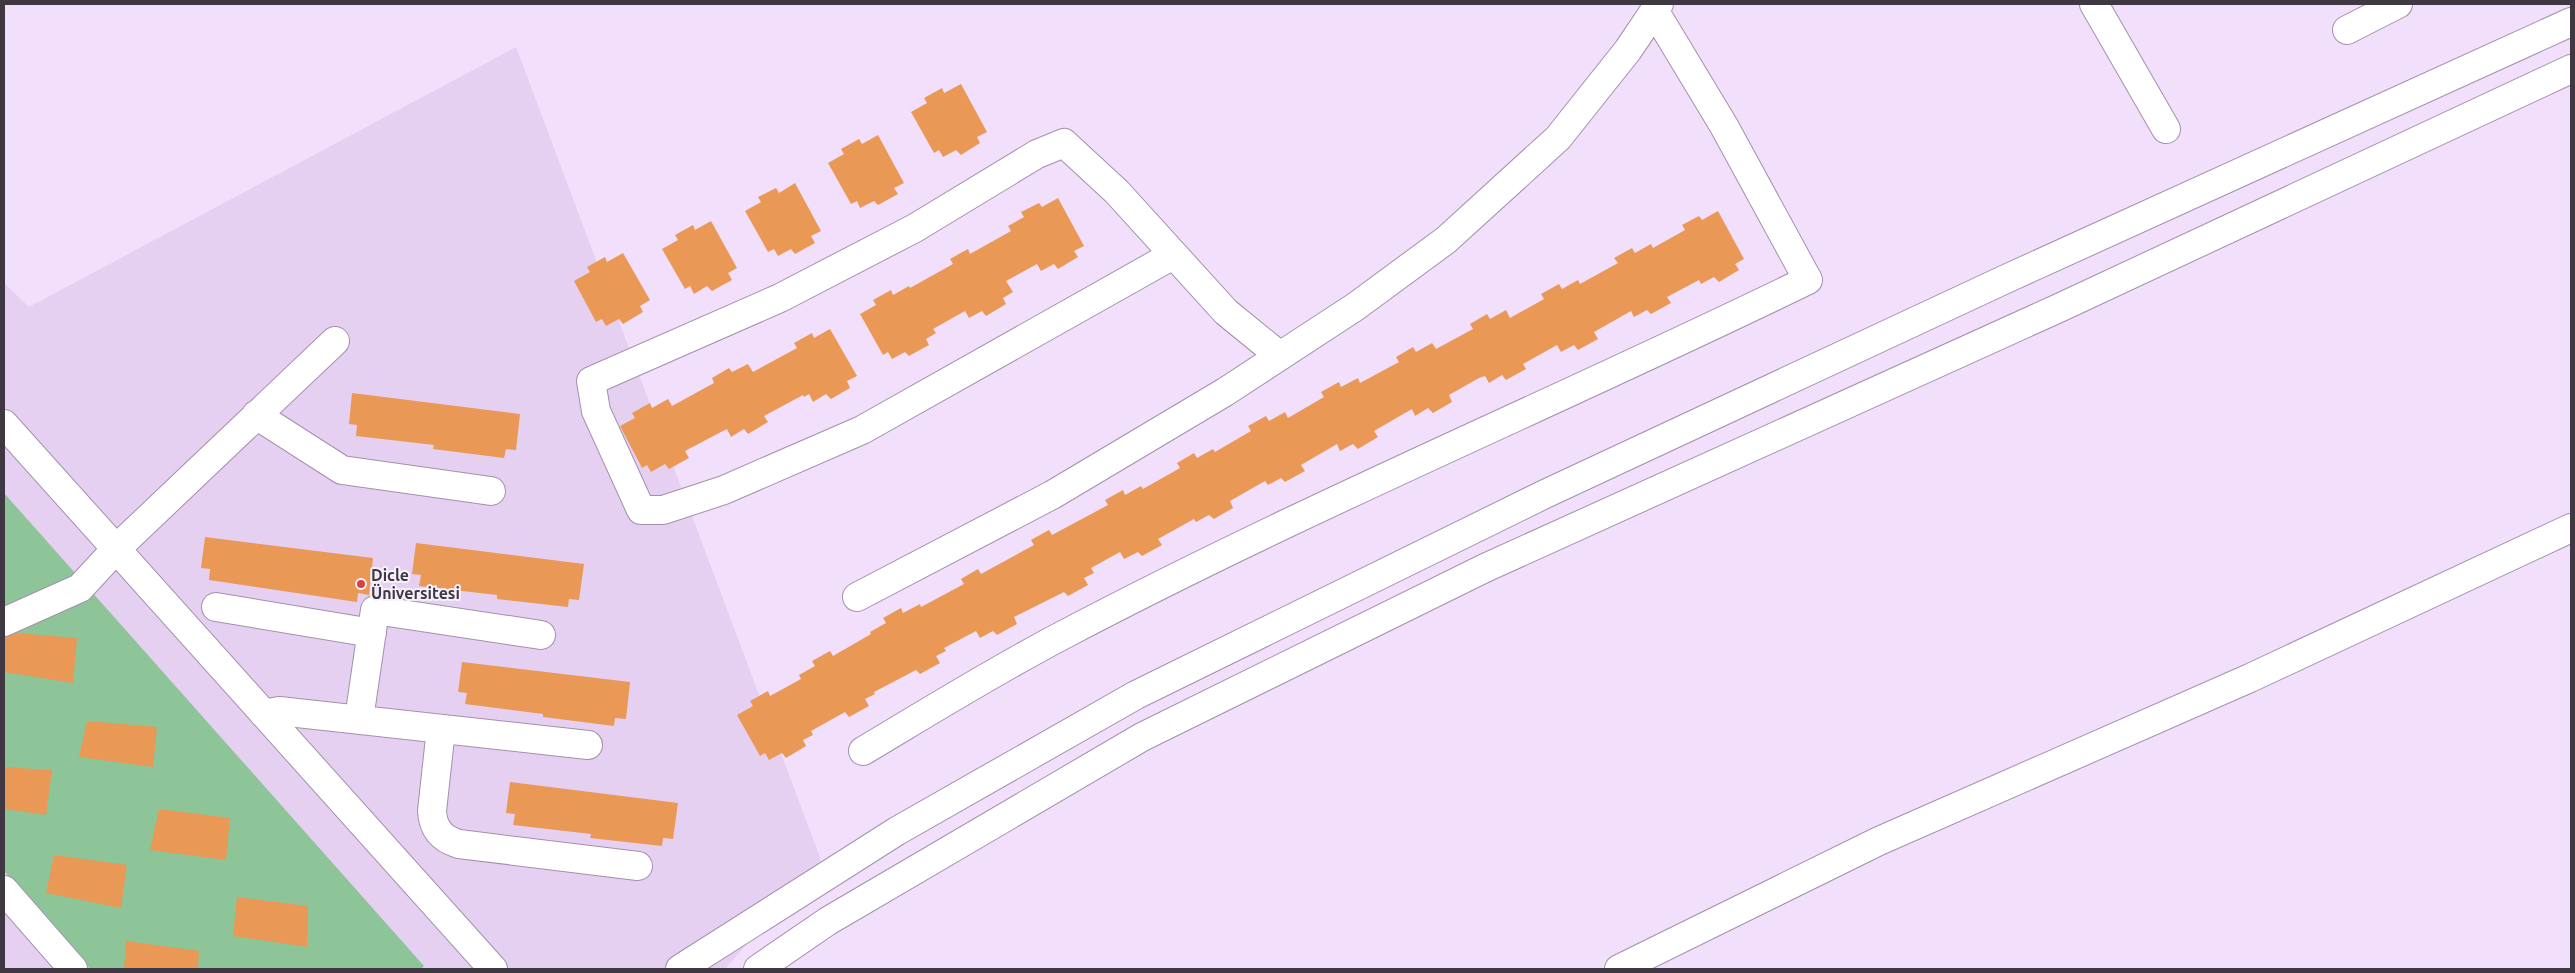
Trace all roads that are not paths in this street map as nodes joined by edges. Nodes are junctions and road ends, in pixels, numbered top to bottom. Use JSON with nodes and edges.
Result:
{"nodes":[{"id":1,"x":2094,"y":4,"type":"edge"},
{"id":2,"x":2398,"y":4,"type":"edge"},
{"id":3,"x":1656,"y":7,"type":"edge"},
{"id":4,"x":2571,"y":22,"type":"edge"},
{"id":5,"x":2347,"y":30,"type":"dead end"},
{"id":6,"x":2571,"y":69,"type":"edge"},
{"id":7,"x":2166,"y":129,"type":"dead end"},
{"id":8,"x":1173,"y":255,"type":"junction"},
{"id":9,"x":334,"y":340,"type":"dead end"},
{"id":10,"x":1280,"y":356,"type":"junction"},
{"id":11,"x":256,"y":415,"type":"junction"},
{"id":12,"x":4,"y":424,"type":"edge"},
{"id":13,"x":491,"y":491,"type":"dead end"},
{"id":14,"x":2571,"y":528,"type":"edge"},
{"id":15,"x":116,"y":549,"type":"junction"},
{"id":16,"x":857,"y":597,"type":"dead end"},
{"id":17,"x":216,"y":607,"type":"dead end"},
{"id":18,"x":4,"y":622,"type":"edge"},
{"id":19,"x":372,"y":633,"type":"junction"},
{"id":20,"x":541,"y":635,"type":"dead end"},
{"id":21,"x":264,"y":714,"type":"junction"},
{"id":22,"x":359,"y":720,"type":"junction"},
{"id":23,"x":441,"y":728,"type":"junction"},
{"id":24,"x":588,"y":745,"type":"dead end"},
{"id":25,"x":863,"y":751,"type":"dead end"},
{"id":26,"x":638,"y":866,"type":"dead end"},
{"id":27,"x":4,"y":890,"type":"edge"},
{"id":28,"x":73,"y":969,"type":"edge"},
{"id":29,"x":493,"y":969,"type":"edge"},
{"id":30,"x":680,"y":969,"type":"edge"},
{"id":31,"x":758,"y":969,"type":"edge"},
{"id":32,"x":1619,"y":969,"type":"edge"}],
"edges":[{"from":1,"to":7,"type":"street"},
{"from":2,"to":5,"type":"street"},
{"from":3,"to":10,"type":"street"},
{"from":3,"to":25,"type":"street"},
{"from":4,"to":30,"type":"street"},
{"from":6,"to":31,"type":"street"},
{"from":8,"to":8,"type":"street"},
{"from":8,"to":10,"type":"street"},
{"from":9,"to":11,"type":"street"},
{"from":10,"to":16,"type":"street"},
{"from":11,"to":13,"type":"street"},
{"from":11,"to":15,"type":"street"},
{"from":12,"to":15,"type":"street"},
{"from":14,"to":32,"type":"street"},
{"from":15,"to":18,"type":"street"},
{"from":15,"to":21,"type":"street"},
{"from":17,"to":19,"type":"street"},
{"from":19,"to":20,"type":"street"},
{"from":19,"to":22,"type":"street"},
{"from":21,"to":22,"type":"street"},
{"from":21,"to":29,"type":"street"},
{"from":22,"to":23,"type":"street"},
{"from":23,"to":24,"type":"street"},
{"from":23,"to":26,"type":"street"},
{"from":27,"to":28,"type":"street"}]}
